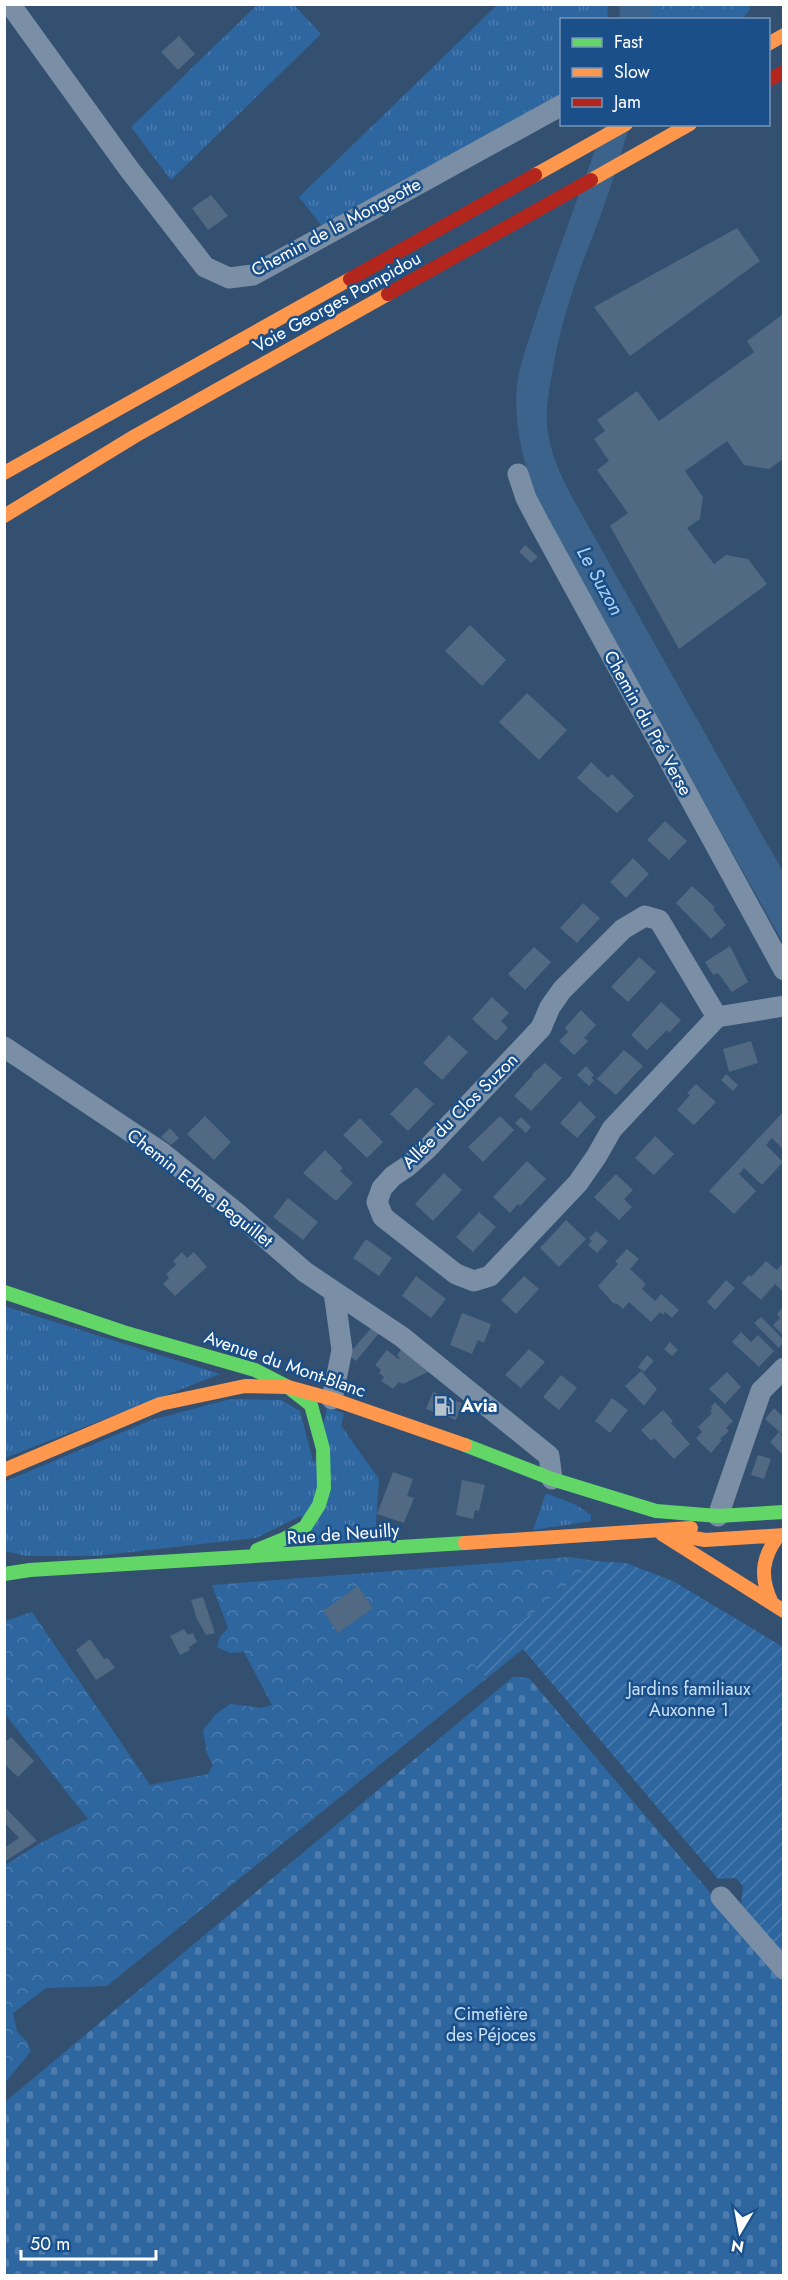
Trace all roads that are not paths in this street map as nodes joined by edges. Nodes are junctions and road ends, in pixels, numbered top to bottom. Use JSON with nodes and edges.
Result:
{"nodes":[{"id":1,"x":10,"y":4,"type":"edge"},
{"id":2,"x":783,"y":35,"type":"edge"},
{"id":3,"x":770,"y":43,"type":"edge"},
{"id":4,"x":560,"y":106,"type":"edge"},
{"id":5,"x":623,"y":126,"type":"edge"},
{"id":6,"x":686,"y":126,"type":"edge"},
{"id":7,"x":4,"y":473,"type":"edge"},
{"id":8,"x":518,"y":474,"type":"dead end"},
{"id":9,"x":4,"y":516,"type":"edge"},
{"id":10,"x":783,"y":970,"type":"edge"},
{"id":11,"x":783,"y":1006,"type":"edge"},
{"id":12,"x":717,"y":1017,"type":"junction"},
{"id":13,"x":4,"y":1047,"type":"edge"},
{"id":14,"x":4,"y":1292,"type":"edge"},
{"id":15,"x":334,"y":1292,"type":"junction"},
{"id":16,"x":783,"y":1368,"type":"edge"},
{"id":17,"x":288,"y":1387,"type":"junction"},
{"id":18,"x":332,"y":1399,"type":"junction"},
{"id":19,"x":4,"y":1470,"type":"edge"},
{"id":20,"x":552,"y":1479,"type":"junction"},
{"id":21,"x":783,"y":1512,"type":"edge"},
{"id":22,"x":718,"y":1516,"type":"junction"},
{"id":23,"x":783,"y":1520,"type":"edge"},
{"id":24,"x":659,"y":1532,"type":"junction"},
{"id":25,"x":781,"y":1535,"type":"edge"},
{"id":26,"x":233,"y":1559,"type":"junction"},
{"id":27,"x":4,"y":1561,"type":"edge"},
{"id":28,"x":30,"y":1570,"type":"junction"},
{"id":29,"x":4,"y":1575,"type":"edge"},
{"id":30,"x":778,"y":1607,"type":"edge"},
{"id":31,"x":721,"y":1897,"type":"dead end"},
{"id":32,"x":783,"y":1969,"type":"edge"}],
"edges":[{"from":1,"to":4,"type":"street","name":"Chemin de la Mongeotte"},
{"from":2,"to":3,"type":"main road"},
{"from":5,"to":7,"type":"main road","name":"Voie Georges Pompidou"},
{"from":6,"to":9,"type":"main road","name":"Voie Georges Pompidou"},
{"from":8,"to":10,"type":"street","name":"Chemin du Pré Verse"},
{"from":11,"to":12,"type":"street"},
{"from":12,"to":12,"type":"street","name":"Allée du Clos Suzon"},
{"from":13,"to":15,"type":"street","name":"Chemin Edme Beguillet"},
{"from":14,"to":17,"type":"main road","name":"Avenue du Mont-Blanc"},
{"from":15,"to":18,"type":"street"},
{"from":15,"to":20,"type":"street","name":"Chemin Edme Beguillet"},
{"from":16,"to":22,"type":"street"},
{"from":17,"to":18,"type":"main road","name":"Avenue du Mont-Blanc"},
{"from":17,"to":19,"type":"main road"},
{"from":17,"to":26,"type":"main road"},
{"from":18,"to":20,"type":"main road","name":"Avenue du Mont-Blanc"},
{"from":20,"to":22,"type":"main road"},
{"from":20,"to":24,"type":"main road"},
{"from":21,"to":22,"type":"main road"},
{"from":23,"to":24,"type":"main road"},
{"from":24,"to":25,"type":"main road"},
{"from":24,"to":26,"type":"main road","name":"Rue de Neuilly"},
{"from":24,"to":30,"type":"main road"},
{"from":25,"to":30,"type":"main road"},
{"from":26,"to":28,"type":"main road","name":"Rue de Neuilly"},
{"from":27,"to":28,"type":"main road","name":"Rue de Neuilly"},
{"from":28,"to":29,"type":"main road","name":"Rue de Neuilly"},
{"from":31,"to":32,"type":"street"}]}
